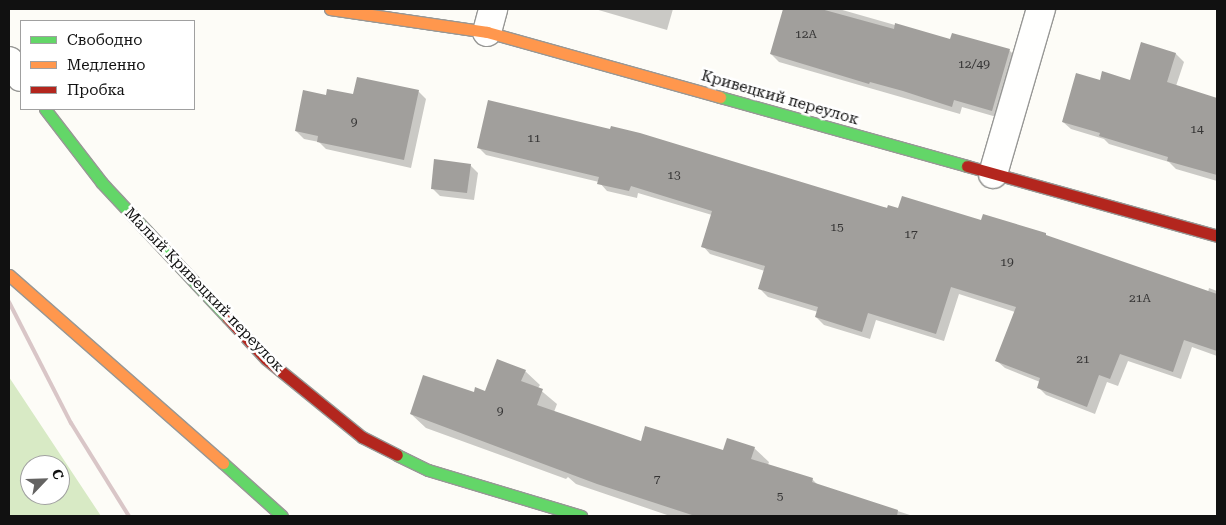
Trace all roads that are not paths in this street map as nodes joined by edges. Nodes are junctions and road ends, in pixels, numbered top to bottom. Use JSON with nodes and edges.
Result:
{"nodes":[{"id":1,"x":330,"y":9,"type":"edge"},
{"id":2,"x":1040,"y":9,"type":"edge"},
{"id":3,"x":490,"y":20,"type":"edge"},
{"id":4,"x":9,"y":61,"type":"edge"},
{"id":5,"x":20,"y":76,"type":"edge"},
{"id":6,"x":47,"y":110,"type":"edge"},
{"id":7,"x":993,"y":174,"type":"junction"},
{"id":8,"x":1217,"y":236,"type":"edge"},
{"id":9,"x":9,"y":275,"type":"edge"},
{"id":10,"x":282,"y":516,"type":"edge"},
{"id":11,"x":581,"y":516,"type":"edge"}],
"edges":[{"from":1,"to":3,"type":"street","name":"Кривецкий переулок"},
{"from":2,"to":7,"type":"street"},
{"from":3,"to":7,"type":"street","name":"Кривецкий переулок"},
{"from":4,"to":5,"type":"street"},
{"from":6,"to":11,"type":"street","name":"Малый Кривецкий переулок"},
{"from":7,"to":8,"type":"street","name":"Кривецкий переулок"},
{"from":9,"to":10,"type":"street"}]}
